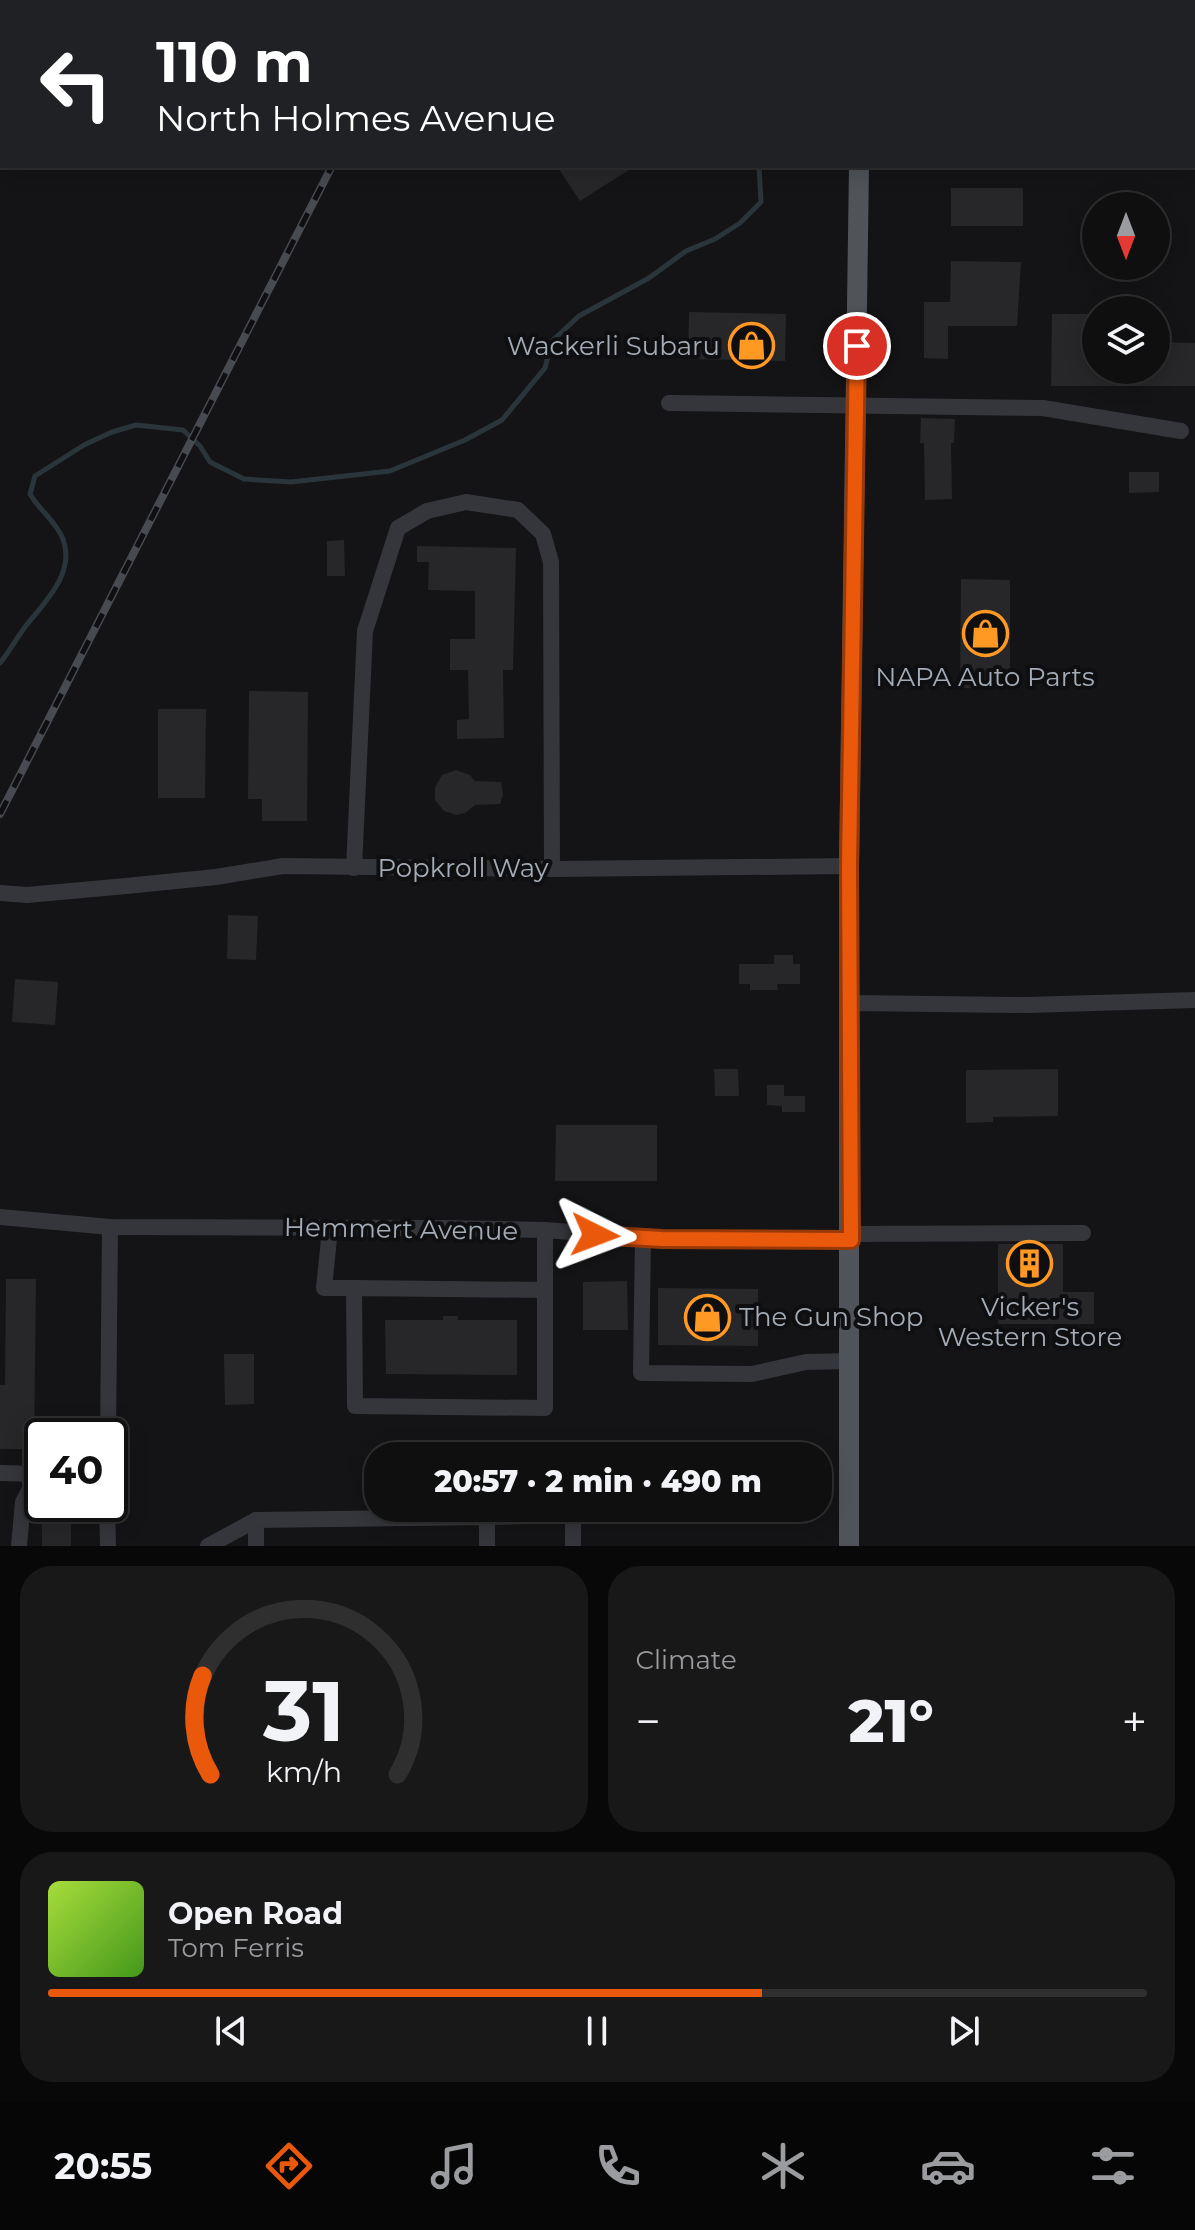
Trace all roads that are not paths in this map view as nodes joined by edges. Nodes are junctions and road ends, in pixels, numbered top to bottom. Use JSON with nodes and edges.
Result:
{"nodes":[{"id":1,"x":859,"y":168,"type":"edge"},
{"id":2,"x":669,"y":403,"type":"dead end"},
{"id":3,"x":856,"y":406,"type":"junction"},
{"id":4,"x":1181,"y":431,"type":"dead end"},
{"id":5,"x":849,"y":866,"type":"junction"},
{"id":6,"x":354,"y":868,"type":"junction"},
{"id":7,"x":552,"y":869,"type":"junction"},
{"id":8,"x":0,"y":893,"type":"edge"},
{"id":9,"x":1195,"y":1000,"type":"edge"},
{"id":10,"x":849,"y":1003,"type":"junction"},
{"id":11,"x":0,"y":1217,"type":"edge"},
{"id":12,"x":110,"y":1227,"type":"junction"},
{"id":13,"x":330,"y":1229,"type":"junction"},
{"id":14,"x":545,"y":1230,"type":"junction"},
{"id":15,"x":1083,"y":1233,"type":"dead end"},
{"id":16,"x":643,"y":1237,"type":"junction"},
{"id":17,"x":851,"y":1237,"type":"junction"},
{"id":18,"x":354,"y":1288,"type":"junction"},
{"id":19,"x":544,"y":1290,"type":"junction"},
{"id":20,"x":850,"y":1361,"type":"junction"},
{"id":21,"x":108,"y":1418,"type":"edge"},
{"id":22,"x":0,"y":1473,"type":"edge"},
{"id":23,"x":24,"y":1474,"type":"edge"},
{"id":24,"x":24,"y":1500,"type":"edge"},
{"id":25,"x":364,"y":1519,"type":"edge"},
{"id":26,"x":256,"y":1520,"type":"junction"},
{"id":27,"x":107,"y":1522,"type":"edge"},
{"id":28,"x":487,"y":1522,"type":"edge"},
{"id":29,"x":573,"y":1522,"type":"edge"},
{"id":30,"x":19,"y":1546,"type":"edge"},
{"id":31,"x":108,"y":1546,"type":"edge"},
{"id":32,"x":208,"y":1546,"type":"edge"},
{"id":33,"x":256,"y":1546,"type":"edge"},
{"id":34,"x":487,"y":1546,"type":"edge"},
{"id":35,"x":573,"y":1546,"type":"edge"},
{"id":36,"x":849,"y":1546,"type":"edge"}],
"edges":[{"from":1,"to":3,"type":"main road"},
{"from":2,"to":3,"type":"street"},
{"from":3,"to":4,"type":"street"},
{"from":3,"to":5,"type":"main road"},
{"from":5,"to":7,"type":"street","name":"Popkroll Way"},
{"from":5,"to":10,"type":"main road"},
{"from":6,"to":7,"type":"street","name":"Popkroll Way"},
{"from":6,"to":7,"type":"street"},
{"from":6,"to":8,"type":"street","name":"Popkroll Way"},
{"from":9,"to":10,"type":"street"},
{"from":10,"to":17,"type":"main road"},
{"from":11,"to":12,"type":"street","name":"Hemmert Avenue"},
{"from":12,"to":13,"type":"street","name":"Hemmert Avenue"},
{"from":12,"to":21,"type":"street"},
{"from":13,"to":14,"type":"street","name":"Hemmert Avenue"},
{"from":13,"to":18,"type":"street"},
{"from":14,"to":16,"type":"street","name":"Hemmert Avenue"},
{"from":14,"to":19,"type":"street"},
{"from":15,"to":17,"type":"street","name":"Hemmert Avenue"},
{"from":16,"to":17,"type":"street","name":"Hemmert Avenue"},
{"from":16,"to":20,"type":"street"},
{"from":17,"to":20,"type":"main road"},
{"from":18,"to":19,"type":"street"},
{"from":18,"to":19,"type":"street"},
{"from":20,"to":36,"type":"main road"},
{"from":22,"to":23,"type":"street"},
{"from":24,"to":30,"type":"street"},
{"from":25,"to":26,"type":"street"},
{"from":26,"to":32,"type":"street"},
{"from":26,"to":33,"type":"street"},
{"from":27,"to":31,"type":"street"},
{"from":28,"to":34,"type":"street"},
{"from":29,"to":35,"type":"street"}]}
